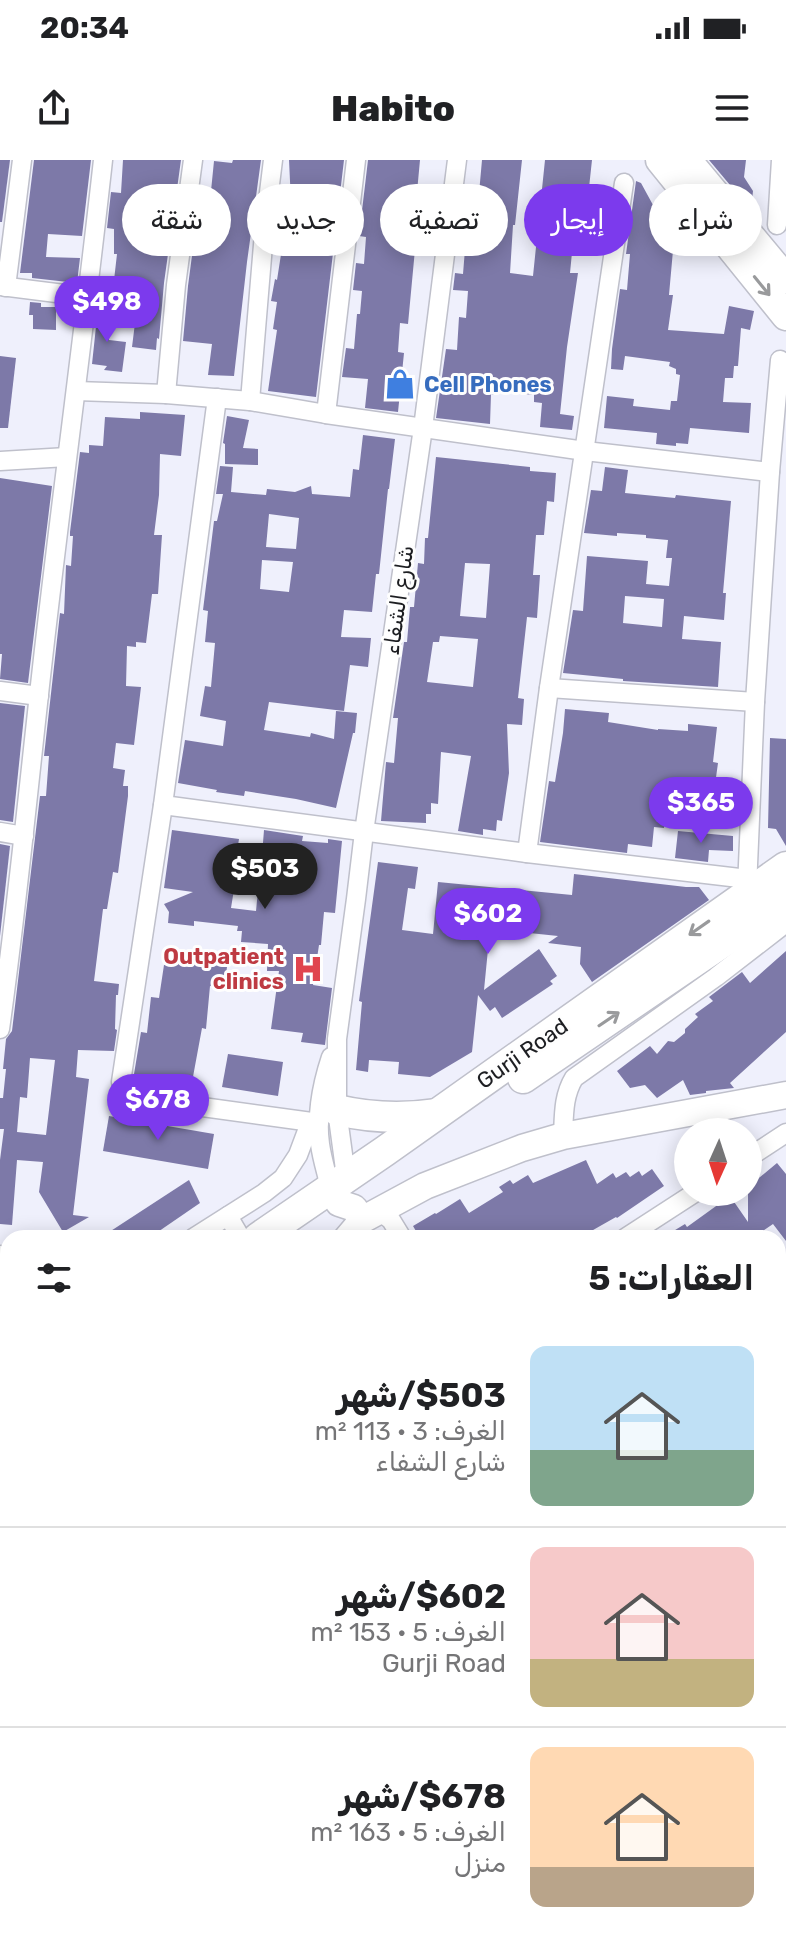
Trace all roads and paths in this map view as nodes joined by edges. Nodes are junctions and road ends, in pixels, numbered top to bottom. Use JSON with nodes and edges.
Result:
{"nodes":[{"id":1,"x":22,"y":160,"type":"edge"},
{"id":2,"x":103,"y":160,"type":"edge"},
{"id":3,"x":193,"y":160,"type":"edge"},
{"id":4,"x":273,"y":160,"type":"edge"},
{"id":5,"x":356,"y":160,"type":"edge"},
{"id":6,"x":457,"y":160,"type":"edge"},
{"id":7,"x":660,"y":160,"type":"edge"},
{"id":8,"x":687,"y":160,"type":"edge"},
{"id":9,"x":781,"y":160,"type":"edge"},
{"id":10,"x":624,"y":183,"type":"dead end"},
{"id":11,"x":777,"y":225,"type":"dead end"},
{"id":12,"x":786,"y":279,"type":"edge"},
{"id":13,"x":3,"y":287,"type":"edge"},
{"id":14,"x":88,"y":297,"type":"junction"},
{"id":15,"x":786,"y":316,"type":"edge"},
{"id":16,"x":780,"y":360,"type":"dead end"},
{"id":17,"x":76,"y":391,"type":"junction"},
{"id":18,"x":166,"y":394,"type":"junction"},
{"id":19,"x":217,"y":398,"type":"junction"},
{"id":20,"x":250,"y":401,"type":"junction"},
{"id":21,"x":326,"y":414,"type":"junction"},
{"id":22,"x":423,"y":428,"type":"junction"},
{"id":23,"x":585,"y":451,"type":"junction"},
{"id":24,"x":67,"y":457,"type":"junction"},
{"id":25,"x":1,"y":464,"type":"edge"},
{"id":26,"x":770,"y":472,"type":"junction"},
{"id":27,"x":549,"y":688,"type":"junction"},
{"id":28,"x":0,"y":691,"type":"edge"},
{"id":29,"x":39,"y":696,"type":"junction"},
{"id":30,"x":755,"y":702,"type":"junction"},
{"id":31,"x":163,"y":805,"type":"junction"},
{"id":32,"x":0,"y":832,"type":"edge"},
{"id":33,"x":364,"y":832,"type":"junction"},
{"id":34,"x":24,"y":836,"type":"junction"},
{"id":35,"x":527,"y":853,"type":"junction"},
{"id":36,"x":786,"y":867,"type":"edge"},
{"id":37,"x":747,"y":887,"type":"junction"},
{"id":38,"x":786,"y":899,"type":"edge"},
{"id":39,"x":786,"y":923,"type":"edge"},
{"id":40,"x":5,"y":962,"type":"edge"},
{"id":41,"x":0,"y":1029,"type":"edge"},
{"id":42,"x":786,"y":1095,"type":"edge"},
{"id":43,"x":438,"y":1113,"type":"junction"},
{"id":44,"x":322,"y":1119,"type":"junction"},
{"id":45,"x":786,"y":1133,"type":"edge"},
{"id":46,"x":563,"y":1136,"type":"junction"},
{"id":47,"x":762,"y":1149,"type":"edge"},
{"id":48,"x":352,"y":1200,"type":"junction"},
{"id":49,"x":674,"y":1206,"type":"edge"},
{"id":50,"x":228,"y":1216,"type":"junction"},
{"id":51,"x":206,"y":1230,"type":"edge"},
{"id":52,"x":236,"y":1230,"type":"edge"},
{"id":53,"x":278,"y":1230,"type":"edge"},
{"id":54,"x":304,"y":1230,"type":"edge"},
{"id":55,"x":349,"y":1230,"type":"edge"},
{"id":56,"x":397,"y":1230,"type":"edge"},
{"id":57,"x":637,"y":1230,"type":"edge"}],
"edges":[{"from":1,"to":13,"type":"street"},
{"from":2,"to":14,"type":"street"},
{"from":3,"to":18,"type":"street"},
{"from":4,"to":20,"type":"street"},
{"from":5,"to":21,"type":"street"},
{"from":6,"to":22,"type":"street","name":"شارع الشفاء"},
{"from":7,"to":15,"type":"main road","one_way":true},
{"from":8,"to":12,"type":"main road"},
{"from":9,"to":11,"type":"street"},
{"from":10,"to":23,"type":"street"},
{"from":13,"to":14,"type":"street"},
{"from":14,"to":17,"type":"street"},
{"from":16,"to":26,"type":"street"},
{"from":17,"to":18,"type":"street"},
{"from":17,"to":24,"type":"street"},
{"from":18,"to":19,"type":"street"},
{"from":19,"to":20,"type":"street"},
{"from":19,"to":31,"type":"street"},
{"from":20,"to":21,"type":"street"},
{"from":21,"to":22,"type":"street"},
{"from":22,"to":23,"type":"street"},
{"from":22,"to":33,"type":"street","name":"شارع الشفاء"},
{"from":23,"to":26,"type":"street"},
{"from":23,"to":27,"type":"street"},
{"from":24,"to":25,"type":"street"},
{"from":24,"to":29,"type":"street"},
{"from":26,"to":30,"type":"street"},
{"from":27,"to":30,"type":"street"},
{"from":27,"to":35,"type":"street"},
{"from":28,"to":29,"type":"street"},
{"from":29,"to":34,"type":"street"},
{"from":30,"to":37,"type":"street"},
{"from":31,"to":33,"type":"street"},
{"from":31,"to":44,"type":"street"},
{"from":32,"to":34,"type":"street"},
{"from":33,"to":35,"type":"street"},
{"from":33,"to":44,"type":"street","name":"شارع الشفاء"},
{"from":34,"to":40,"type":"street"},
{"from":35,"to":37,"type":"street"},
{"from":36,"to":37,"type":"highway","name":"Gurji Road"},
{"from":37,"to":43,"type":"highway","name":"Gurji Road","one_way":true},
{"from":48,"to":38,"type":"highway","name":"Gurji Road","one_way":true},
{"from":39,"to":46,"type":"street"},
{"from":40,"to":41,"type":"street"},
{"from":42,"to":46,"type":"main road"},
{"from":43,"to":44,"type":"highway"},
{"from":43,"to":48,"type":"highway","name":"Gurji Road"},
{"from":44,"to":48,"type":"street","name":"شارع الشفاء"},
{"from":44,"to":50,"type":"street"},
{"from":45,"to":47,"type":"street"},
{"from":46,"to":48,"type":"main road"},
{"from":48,"to":53,"type":"highway","name":"Gurji Road"},
{"from":48,"to":54,"type":"highway","name":"Gurji Road"},
{"from":48,"to":55,"type":"street"},
{"from":48,"to":56,"type":"street"},
{"from":49,"to":57,"type":"street"},
{"from":50,"to":51,"type":"street"},
{"from":50,"to":52,"type":"street"}]}
